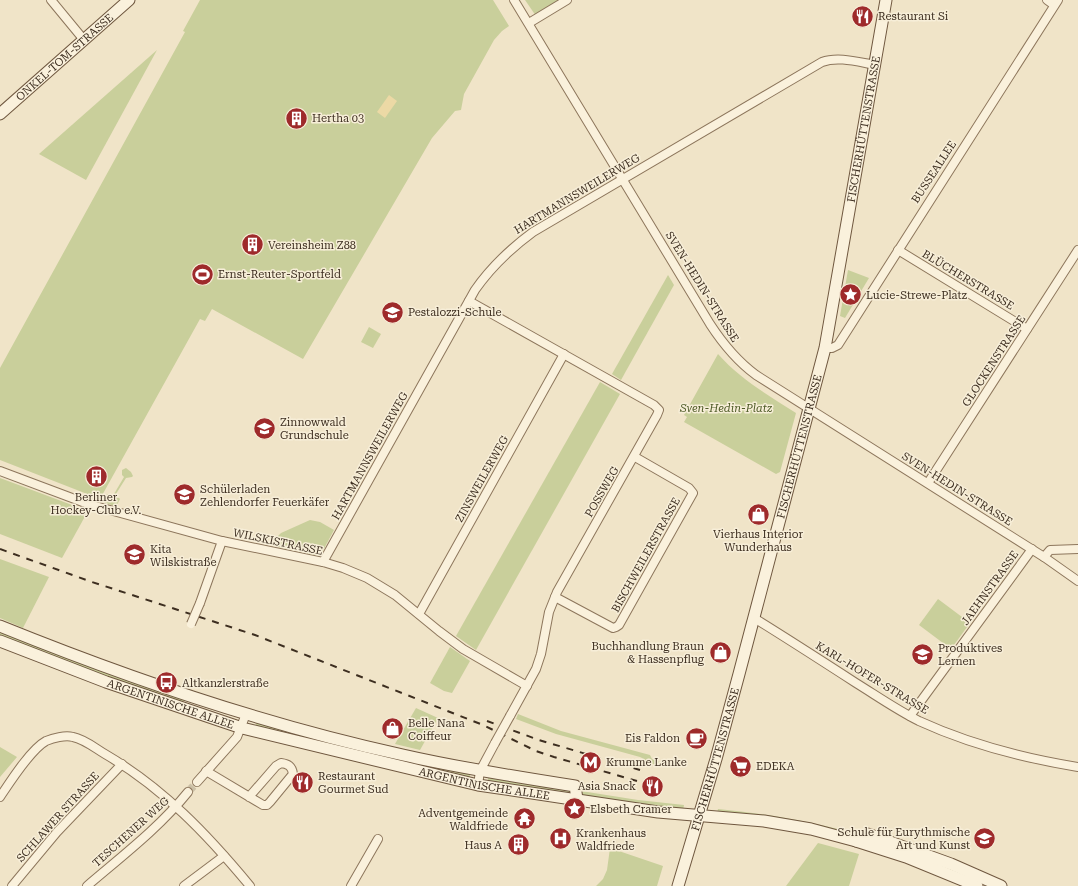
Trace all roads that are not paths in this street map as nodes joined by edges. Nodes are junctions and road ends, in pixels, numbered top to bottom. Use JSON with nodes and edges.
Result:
{"nodes":[{"id":1,"x":51,"y":0,"type":"edge"},
{"id":2,"x":129,"y":0,"type":"edge"},
{"id":3,"x":514,"y":0,"type":"edge"},
{"id":4,"x":568,"y":0,"type":"edge"},
{"id":5,"x":886,"y":0,"type":"edge"},
{"id":6,"x":1047,"y":0,"type":"edge"},
{"id":7,"x":1056,"y":2,"type":"edge"},
{"id":8,"x":529,"y":23,"type":"junction"},
{"id":9,"x":84,"y":40,"type":"junction"},
{"id":10,"x":876,"y":65,"type":"junction"},
{"id":11,"x":0,"y":114,"type":"edge"},
{"id":12,"x":622,"y":179,"type":"junction"},
{"id":13,"x":898,"y":250,"type":"junction"},
{"id":14,"x":1078,"y":250,"type":"edge"},
{"id":15,"x":469,"y":301,"type":"junction"},
{"id":16,"x":1027,"y":329,"type":"junction"},
{"id":17,"x":825,"y":348,"type":"junction"},
{"id":18,"x":564,"y":354,"type":"junction"},
{"id":19,"x":809,"y":409,"type":"junction"},
{"id":20,"x":635,"y":457,"type":"junction"},
{"id":21,"x":0,"y":471,"type":"edge"},
{"id":22,"x":928,"y":483,"type":"junction"},
{"id":23,"x":222,"y":541,"type":"junction"},
{"id":24,"x":1078,"y":549,"type":"edge"},
{"id":25,"x":1032,"y":550,"type":"junction"},
{"id":26,"x":1044,"y":557,"type":"junction"},
{"id":27,"x":324,"y":562,"type":"junction"},
{"id":28,"x":1078,"y":582,"type":"edge"},
{"id":29,"x":555,"y":597,"type":"junction"},
{"id":30,"x":419,"y":614,"type":"junction"},
{"id":31,"x":754,"y":618,"type":"junction"},
{"id":32,"x":191,"y":624,"type":"dead end"},
{"id":33,"x":0,"y":626,"type":"edge"},
{"id":34,"x":0,"y":641,"type":"edge"},
{"id":35,"x":527,"y":686,"type":"junction"},
{"id":36,"x":246,"y":714,"type":"junction"},
{"id":37,"x":910,"y":716,"type":"junction"},
{"id":38,"x":242,"y":728,"type":"junction"},
{"id":39,"x":122,"y":764,"type":"junction"},
{"id":40,"x":1078,"y":767,"type":"edge"},
{"id":41,"x":206,"y":771,"type":"junction"},
{"id":42,"x":480,"y":771,"type":"junction"},
{"id":43,"x":197,"y":782,"type":"tunnel mouth"},
{"id":44,"x":478,"y":785,"type":"junction"},
{"id":45,"x":188,"y":792,"type":"tunnel mouth"},
{"id":46,"x":0,"y":797,"type":"edge"},
{"id":47,"x":249,"y":797,"type":"junction"},
{"id":48,"x":577,"y":799,"type":"junction"},
{"id":49,"x":176,"y":806,"type":"junction"},
{"id":50,"x":698,"y":816,"type":"junction"},
{"id":51,"x":378,"y":838,"type":"dead end"},
{"id":52,"x":856,"y":841,"type":"junction"},
{"id":53,"x":224,"y":856,"type":"junction"},
{"id":54,"x":12,"y":886,"type":"edge"},
{"id":55,"x":87,"y":886,"type":"edge"},
{"id":56,"x":184,"y":886,"type":"edge"},
{"id":57,"x":250,"y":886,"type":"edge"},
{"id":58,"x":351,"y":886,"type":"edge"},
{"id":59,"x":678,"y":886,"type":"edge"},
{"id":60,"x":977,"y":886,"type":"edge"},
{"id":61,"x":1001,"y":886,"type":"edge"}],
"edges":[{"from":1,"to":9,"type":"street"},
{"from":2,"to":9,"type":"main road","name":"ONKEL-TOM-STRASSE"},
{"from":3,"to":8,"type":"street","name":"SVEN-HEDIN-STRASSE"},
{"from":4,"to":8,"type":"street"},
{"from":5,"to":10,"type":"main road","name":"FISCHERHÜTTENSTRASSE"},
{"from":6,"to":7,"type":"street"},
{"from":7,"to":13,"type":"street","name":"BUSSEALLEE"},
{"from":8,"to":12,"type":"street","name":"SVEN-HEDIN-STRASSE"},
{"from":9,"to":11,"type":"main road","name":"ONKEL-TOM-STRASSE"},
{"from":10,"to":12,"type":"street","name":"HARTMANNSWEILERWEG"},
{"from":10,"to":17,"type":"main road","name":"FISCHERHÜTTENSTRASSE"},
{"from":12,"to":15,"type":"street","name":"HARTMANNSWEILERWEG"},
{"from":12,"to":19,"type":"street","name":"SVEN-HEDIN-STRASSE"},
{"from":13,"to":16,"type":"street","name":"BLÜCHERSTRASSE"},
{"from":13,"to":17,"type":"street","name":"BUSSEALLEE"},
{"from":14,"to":16,"type":"street","name":"GLOCKENSTRASSE"},
{"from":15,"to":18,"type":"street","name":"POSSWEG"},
{"from":15,"to":27,"type":"street","name":"HARTMANNSWEILERWEG"},
{"from":16,"to":22,"type":"street","name":"GLOCKENSTRASSE"},
{"from":17,"to":19,"type":"main road","name":"FISCHERHÜTTENSTRASSE"},
{"from":18,"to":20,"type":"street","name":"POSSWEG"},
{"from":18,"to":30,"type":"street","name":"ZINSWEILERWEG"},
{"from":19,"to":22,"type":"street","name":"SVEN-HEDIN-STRASSE"},
{"from":19,"to":31,"type":"main road","name":"FISCHERHÜTTENSTRASSE"},
{"from":20,"to":29,"type":"street","name":"POSSWEG"},
{"from":20,"to":29,"type":"street","name":"BISCHWEILERSTRASSE"},
{"from":21,"to":23,"type":"street","name":"WILSKISTRASSE"},
{"from":22,"to":25,"type":"street","name":"SVEN-HEDIN-STRASSE"},
{"from":23,"to":27,"type":"street","name":"WILSKISTRASSE"},
{"from":23,"to":32,"type":"street","bridge":true},
{"from":24,"to":26,"type":"street"},
{"from":25,"to":26,"type":"street","name":"SVEN-HEDIN-STRASSE"},
{"from":25,"to":37,"type":"street","name":"JAEHNSTRASSE"},
{"from":26,"to":28,"type":"street","name":"SVEN-HEDIN-STRASSE"},
{"from":27,"to":30,"type":"street","name":"WILSKISTRASSE"},
{"from":29,"to":35,"type":"street","name":"POSSWEG"},
{"from":30,"to":35,"type":"street","name":"WILSKISTRASSE"},
{"from":31,"to":37,"type":"street","name":"KARL-HOFER-STRASSE"},
{"from":31,"to":50,"type":"main road","name":"FISCHERHÜTTENSTRASSE"},
{"from":33,"to":36,"type":"main road","name":"ARGENTINISCHE ALLEE"},
{"from":34,"to":38,"type":"main road","name":"ARGENTINISCHE ALLEE"},
{"from":35,"to":42,"type":"street","name":"POSSWEG","bridge":true},
{"from":36,"to":38,"type":"street"},
{"from":36,"to":42,"type":"main road","name":"ARGENTINISCHE ALLEE"},
{"from":37,"to":40,"type":"street","name":"KARL-HOFER-STRASSE"},
{"from":38,"to":41,"type":"street"},
{"from":38,"to":44,"type":"main road","name":"ARGENTINISCHE ALLEE"},
{"from":39,"to":46,"type":"street"},
{"from":39,"to":49,"type":"street"},
{"from":39,"to":54,"type":"street","name":"SCHLAWER STRASSE"},
{"from":41,"to":43,"type":"street"},
{"from":41,"to":47,"type":"street"},
{"from":42,"to":44,"type":"street","name":"POSSWEG"},
{"from":42,"to":48,"type":"main road","name":"ARGENTINISCHE ALLEE"},
{"from":44,"to":48,"type":"main road","name":"ARGENTINISCHE ALLEE"},
{"from":45,"to":49,"type":"street","name":"TESCHENER WEG"},
{"from":47,"to":47,"type":"street"},
{"from":48,"to":50,"type":"main road","name":"ARGENTINISCHE ALLEE"},
{"from":49,"to":53,"type":"street"},
{"from":49,"to":55,"type":"street","name":"TESCHENER WEG"},
{"from":50,"to":52,"type":"main road","name":"ARGENTINISCHE ALLEE"},
{"from":50,"to":59,"type":"main road","name":"FISCHERHÜTTENSTRASSE"},
{"from":51,"to":58,"type":"street"},
{"from":52,"to":60,"type":"main road","name":"ARGENTINISCHE ALLEE"},
{"from":52,"to":61,"type":"main road"},
{"from":53,"to":56,"type":"street"},
{"from":53,"to":57,"type":"street"}]}
